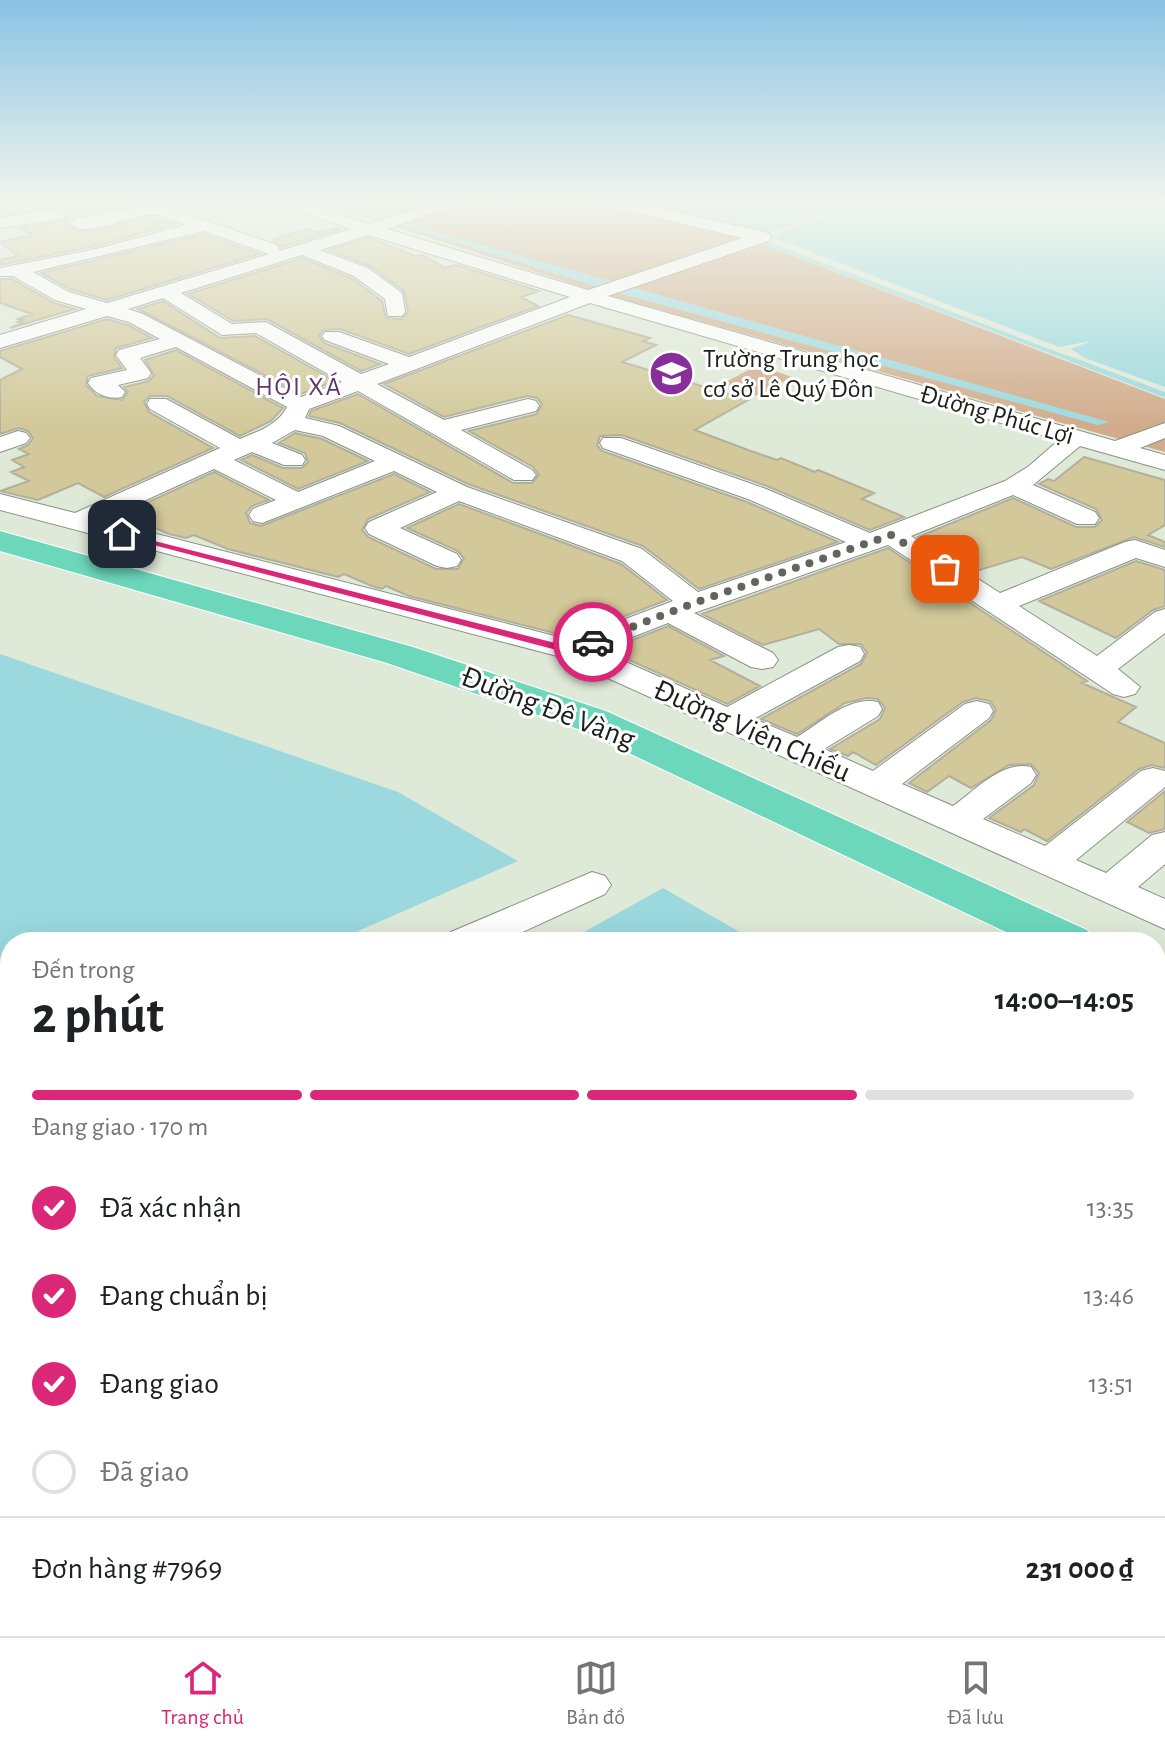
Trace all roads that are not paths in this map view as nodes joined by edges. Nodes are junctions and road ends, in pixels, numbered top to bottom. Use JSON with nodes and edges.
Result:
{"nodes":[{"id":1,"x":20,"y":277,"type":"edge"},
{"id":2,"x":209,"y":277,"type":"edge"},
{"id":3,"x":368,"y":277,"type":"edge"},
{"id":4,"x":536,"y":277,"type":"edge"},
{"id":5,"x":641,"y":277,"type":"edge"},
{"id":6,"x":164,"y":282,"type":"junction"},
{"id":7,"x":598,"y":294,"type":"junction"},
{"id":8,"x":106,"y":308,"type":"junction"},
{"id":9,"x":395,"y":312,"type":"dead end"},
{"id":10,"x":59,"y":323,"type":"junction"},
{"id":11,"x":332,"y":336,"type":"dead end"},
{"id":12,"x":94,"y":340,"type":"dead end"},
{"id":13,"x":175,"y":341,"type":"junction"},
{"id":14,"x":0,"y":342,"type":"edge"},
{"id":15,"x":409,"y":364,"type":"junction"},
{"id":16,"x":361,"y":382,"type":"junction"},
{"id":17,"x":114,"y":392,"type":"dead end"},
{"id":18,"x":528,"y":406,"type":"dead end"},
{"id":19,"x":163,"y":409,"type":"dead end"},
{"id":20,"x":295,"y":414,"type":"junction"},
{"id":21,"x":442,"y":428,"type":"junction"},
{"id":22,"x":1165,"y":430,"type":"edge"},
{"id":23,"x":1075,"y":438,"type":"junction"},
{"id":24,"x":612,"y":443,"type":"dead end"},
{"id":25,"x":245,"y":446,"type":"junction"},
{"id":26,"x":1115,"y":449,"type":"junction"},
{"id":27,"x":214,"y":460,"type":"junction"},
{"id":28,"x":293,"y":460,"type":"dead end"},
{"id":29,"x":395,"y":462,"type":"junction"},
{"id":30,"x":1165,"y":463,"type":"edge"},
{"id":31,"x":523,"y":475,"type":"dead end"},
{"id":32,"x":1014,"y":486,"type":"junction"},
{"id":33,"x":458,"y":492,"type":"junction"},
{"id":34,"x":297,"y":501,"type":"junction"},
{"id":35,"x":0,"y":502,"type":"edge"},
{"id":36,"x":262,"y":515,"type":"dead end"},
{"id":37,"x":1086,"y":518,"type":"dead end"},
{"id":38,"x":77,"y":522,"type":"junction"},
{"id":39,"x":881,"y":539,"type":"junction"},
{"id":40,"x":3,"y":546,"type":"edge"},
{"id":41,"x":1165,"y":559,"type":"edge"},
{"id":42,"x":447,"y":560,"type":"dead end"},
{"id":43,"x":998,"y":604,"type":"junction"},
{"id":44,"x":681,"y":607,"type":"junction"},
{"id":45,"x":1165,"y":618,"type":"edge"},
{"id":46,"x":572,"y":650,"type":"junction"},
{"id":47,"x":849,"y":654,"type":"dead end"},
{"id":48,"x":762,"y":660,"type":"dead end"},
{"id":49,"x":866,"y":709,"type":"dead end"},
{"id":50,"x":977,"y":711,"type":"dead end"},
{"id":51,"x":727,"y":720,"type":"junction"},
{"id":52,"x":798,"y":751,"type":"junction"},
{"id":53,"x":1019,"y":775,"type":"dead end"},
{"id":54,"x":1153,"y":779,"type":"dead end"},
{"id":55,"x":876,"y":786,"type":"junction"},
{"id":56,"x":956,"y":822,"type":"junction"},
{"id":57,"x":1165,"y":844,"type":"edge"},
{"id":58,"x":1048,"y":863,"type":"junction"},
{"id":59,"x":592,"y":885,"type":"dead end"},
{"id":60,"x":1111,"y":890,"type":"junction"},
{"id":61,"x":1165,"y":915,"type":"edge"},
{"id":62,"x":487,"y":932,"type":"edge"},
{"id":63,"x":1049,"y":932,"type":"edge"}],
"edges":[{"from":1,"to":8,"type":"street"},
{"from":2,"to":6,"type":"street"},
{"from":3,"to":9,"type":"street"},
{"from":4,"to":7,"type":"street","name":"Đường Phúc Lợi"},
{"from":5,"to":7,"type":"street"},
{"from":6,"to":8,"type":"street"},
{"from":6,"to":16,"type":"street"},
{"from":7,"to":15,"type":"street"},
{"from":7,"to":23,"type":"street","name":"Đường Phúc Lợi"},
{"from":8,"to":10,"type":"street"},
{"from":8,"to":13,"type":"street"},
{"from":10,"to":12,"type":"street"},
{"from":10,"to":14,"type":"street"},
{"from":11,"to":15,"type":"street"},
{"from":13,"to":17,"type":"street"},
{"from":13,"to":20,"type":"street"},
{"from":15,"to":16,"type":"street"},
{"from":16,"to":20,"type":"street"},
{"from":16,"to":21,"type":"street"},
{"from":18,"to":21,"type":"street"},
{"from":19,"to":25,"type":"street"},
{"from":20,"to":25,"type":"street"},
{"from":20,"to":29,"type":"street"},
{"from":21,"to":31,"type":"street"},
{"from":22,"to":26,"type":"street"},
{"from":23,"to":26,"type":"street","name":"Đường Phúc Lợi"},
{"from":23,"to":32,"type":"street"},
{"from":24,"to":39,"type":"street"},
{"from":25,"to":27,"type":"street"},
{"from":25,"to":28,"type":"street"},
{"from":26,"to":30,"type":"street","name":"Đường Phúc Lợi"},
{"from":27,"to":34,"type":"street"},
{"from":27,"to":38,"type":"street"},
{"from":29,"to":33,"type":"street"},
{"from":29,"to":34,"type":"street"},
{"from":32,"to":37,"type":"street"},
{"from":32,"to":39,"type":"street"},
{"from":33,"to":42,"type":"street"},
{"from":33,"to":44,"type":"street"},
{"from":34,"to":36,"type":"street"},
{"from":35,"to":38,"type":"street","name":"Đường Viên Chiếu"},
{"from":38,"to":46,"type":"street","name":"Đường Viên Chiếu"},
{"from":39,"to":43,"type":"street"},
{"from":39,"to":44,"type":"street"},
{"from":40,"to":63,"type":"main road","name":"Đường Đê Vàng"},
{"from":41,"to":43,"type":"street"},
{"from":43,"to":45,"type":"street"},
{"from":44,"to":46,"type":"street"},
{"from":44,"to":48,"type":"street"},
{"from":46,"to":51,"type":"street","name":"Đường Viên Chiếu"},
{"from":47,"to":51,"type":"street"},
{"from":49,"to":52,"type":"street"},
{"from":50,"to":55,"type":"street"},
{"from":51,"to":52,"type":"street","name":"Đường Viên Chiếu"},
{"from":52,"to":55,"type":"street","name":"Đường Viên Chiếu"},
{"from":53,"to":56,"type":"street"},
{"from":54,"to":58,"type":"street"},
{"from":55,"to":56,"type":"street","name":"Đường Viên Chiếu"},
{"from":56,"to":58,"type":"street","name":"Đường Viên Chiếu"},
{"from":57,"to":60,"type":"street"},
{"from":58,"to":60,"type":"street","name":"Đường Viên Chiếu"},
{"from":59,"to":62,"type":"street"},
{"from":60,"to":61,"type":"street","name":"Đường Viên Chiếu"}]}
